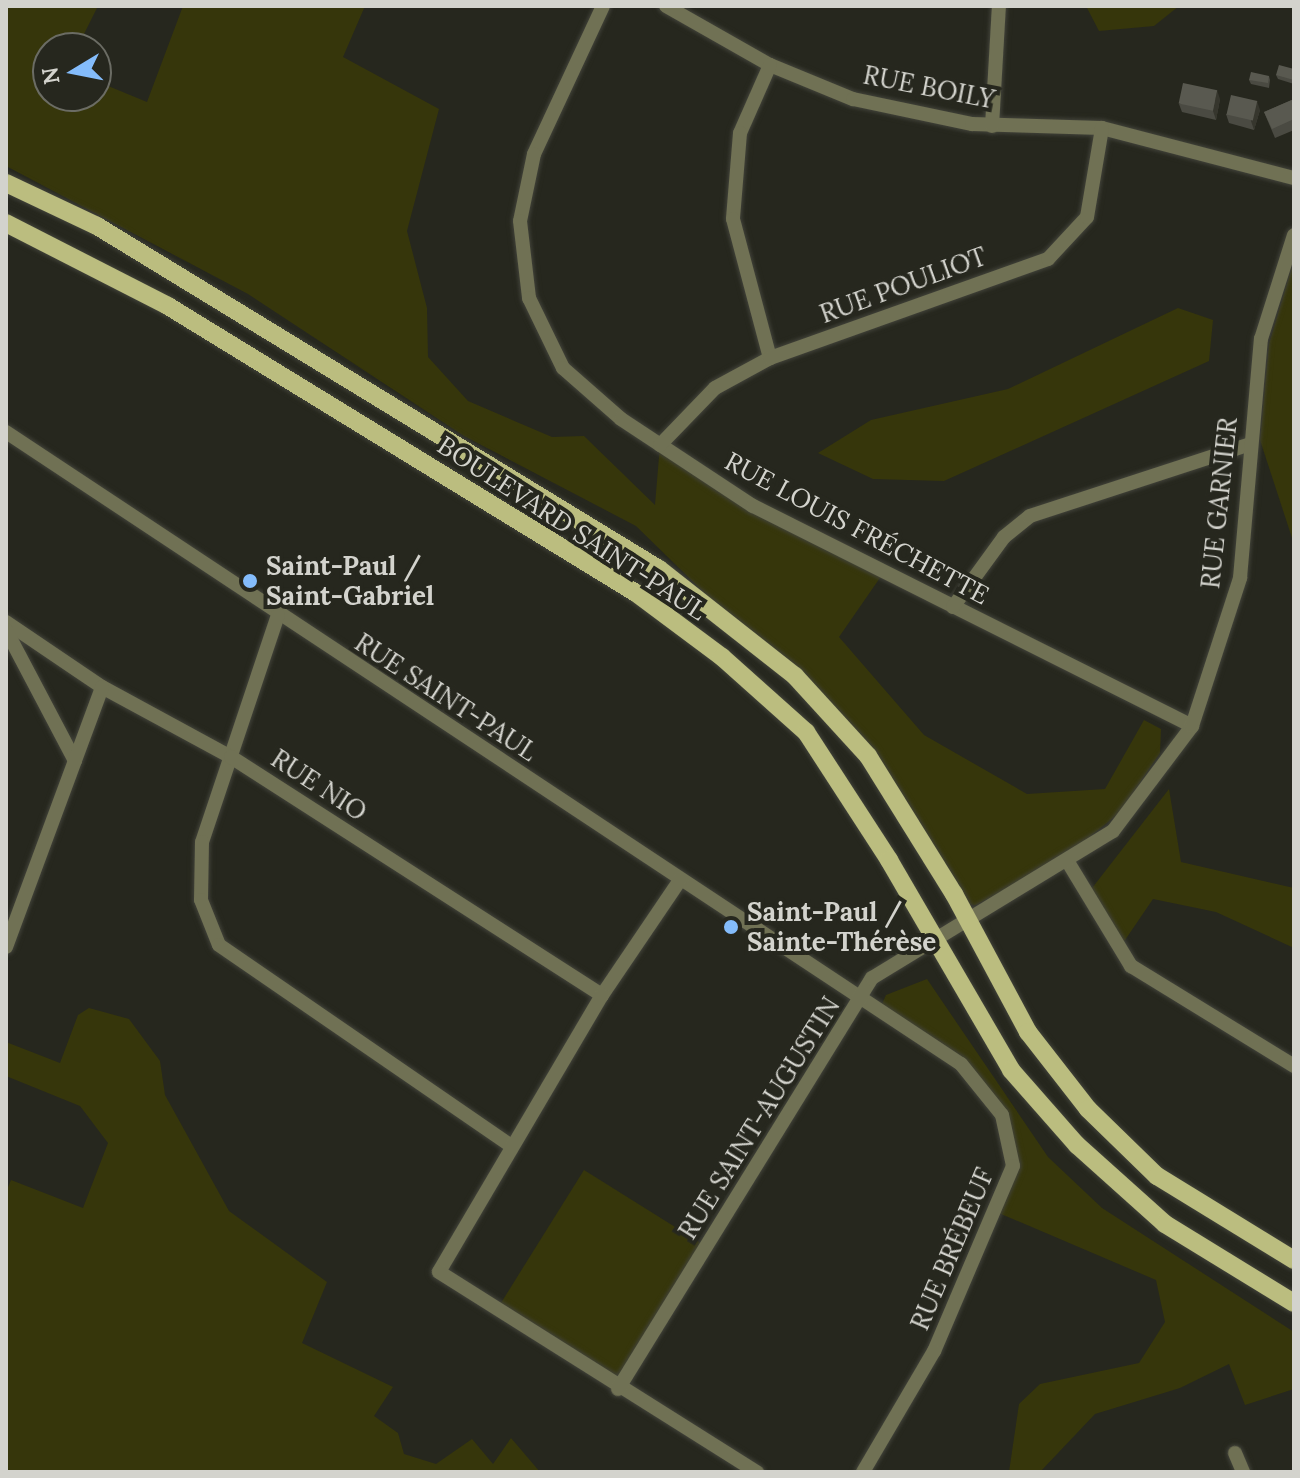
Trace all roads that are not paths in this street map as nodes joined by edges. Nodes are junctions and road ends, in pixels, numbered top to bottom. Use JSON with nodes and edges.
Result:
{"nodes":[{"id":1,"x":603,"y":6,"type":"edge"},
{"id":2,"x":666,"y":6,"type":"edge"},
{"id":3,"x":999,"y":6,"type":"edge"},
{"id":4,"x":770,"y":65,"type":"junction"},
{"id":5,"x":992,"y":126,"type":"junction"},
{"id":6,"x":1102,"y":128,"type":"junction"},
{"id":7,"x":1294,"y":178,"type":"edge"},
{"id":8,"x":6,"y":183,"type":"edge"},
{"id":9,"x":6,"y":223,"type":"edge"},
{"id":10,"x":1294,"y":235,"type":"edge"},
{"id":11,"x":770,"y":358,"type":"junction"},
{"id":12,"x":6,"y":432,"type":"edge"},
{"id":13,"x":1250,"y":444,"type":"junction"},
{"id":14,"x":660,"y":445,"type":"junction"},
{"id":15,"x":953,"y":607,"type":"junction"},
{"id":16,"x":278,"y":615,"type":"junction"},
{"id":17,"x":6,"y":622,"type":"edge"},
{"id":18,"x":6,"y":630,"type":"edge"},
{"id":19,"x":102,"y":687,"type":"junction"},
{"id":20,"x":1192,"y":726,"type":"junction"},
{"id":21,"x":231,"y":757,"type":"junction"},
{"id":22,"x":75,"y":761,"type":"junction"},
{"id":23,"x":1068,"y":862,"type":"junction"},
{"id":24,"x":680,"y":880,"type":"junction"},
{"id":25,"x":973,"y":914,"type":"junction"},
{"id":26,"x":935,"y":938,"type":"junction"},
{"id":27,"x":6,"y":947,"type":"edge"},
{"id":28,"x":602,"y":995,"type":"junction"},
{"id":29,"x":861,"y":999,"type":"junction"},
{"id":30,"x":1294,"y":1066,"type":"edge"},
{"id":31,"x":510,"y":1145,"type":"junction"},
{"id":32,"x":1294,"y":1260,"type":"edge"},
{"id":33,"x":1294,"y":1303,"type":"edge"},
{"id":34,"x":618,"y":1389,"type":"junction"},
{"id":35,"x":1235,"y":1453,"type":"dead end"},
{"id":36,"x":757,"y":1472,"type":"edge"},
{"id":37,"x":863,"y":1472,"type":"edge"},
{"id":38,"x":1243,"y":1472,"type":"edge"}],
"edges":[{"from":1,"to":14,"type":"street","name":"RUE LOUIS FRÉCHETTE"},
{"from":2,"to":4,"type":"street","name":"RUE BOILY"},
{"from":3,"to":5,"type":"street"},
{"from":4,"to":5,"type":"street","name":"RUE BOILY"},
{"from":4,"to":11,"type":"street"},
{"from":5,"to":6,"type":"street","name":"RUE BOILY"},
{"from":6,"to":7,"type":"street","name":"RUE BOILY"},
{"from":6,"to":11,"type":"street","name":"RUE POULIOT"},
{"from":8,"to":25,"type":"main road","name":"BOULEVARD SAINT-PAUL"},
{"from":9,"to":26,"type":"main road","name":"BOULEVARD SAINT-PAUL"},
{"from":10,"to":13,"type":"street","name":"RUE GARNIER"},
{"from":11,"to":14,"type":"street","name":"RUE POULIOT"},
{"from":12,"to":16,"type":"street","name":"RUE SAINT-PAUL"},
{"from":13,"to":15,"type":"street"},
{"from":13,"to":20,"type":"street","name":"RUE GARNIER"},
{"from":14,"to":15,"type":"street","name":"RUE LOUIS FRÉCHETTE"},
{"from":15,"to":20,"type":"street","name":"RUE LOUIS FRÉCHETTE"},
{"from":16,"to":21,"type":"street"},
{"from":16,"to":24,"type":"street","name":"RUE SAINT-PAUL"},
{"from":17,"to":19,"type":"street","name":"RUE NIO"},
{"from":18,"to":22,"type":"street"},
{"from":19,"to":21,"type":"street","name":"RUE NIO"},
{"from":19,"to":22,"type":"street"},
{"from":20,"to":23,"type":"street","name":"RUE GARNIER"},
{"from":21,"to":28,"type":"street","name":"RUE NIO"},
{"from":21,"to":31,"type":"street"},
{"from":22,"to":27,"type":"street"},
{"from":23,"to":25,"type":"street","name":"RUE GARNIER"},
{"from":23,"to":30,"type":"street"},
{"from":24,"to":28,"type":"street"},
{"from":24,"to":29,"type":"street","name":"RUE SAINT-PAUL"},
{"from":25,"to":26,"type":"street","name":"RUE SAINT-AUGUSTIN"},
{"from":25,"to":32,"type":"main road","name":"BOULEVARD SAINT-PAUL"},
{"from":26,"to":29,"type":"street","name":"RUE SAINT-AUGUSTIN"},
{"from":26,"to":33,"type":"main road","name":"BOULEVARD SAINT-PAUL"},
{"from":28,"to":31,"type":"street"},
{"from":29,"to":34,"type":"street","name":"RUE SAINT-AUGUSTIN"},
{"from":29,"to":37,"type":"street","name":"RUE BRÉBEUF"},
{"from":31,"to":34,"type":"street"},
{"from":34,"to":36,"type":"street"},
{"from":35,"to":38,"type":"street"}]}
